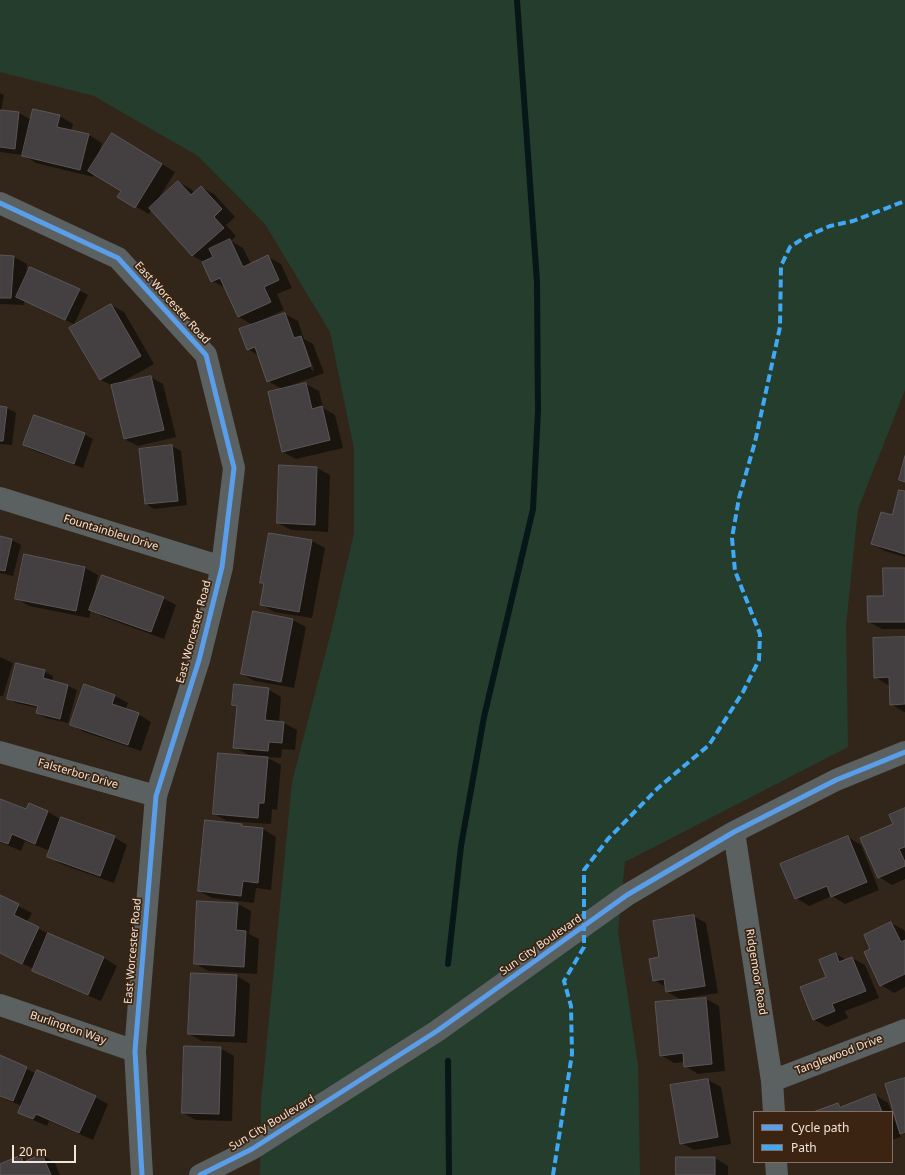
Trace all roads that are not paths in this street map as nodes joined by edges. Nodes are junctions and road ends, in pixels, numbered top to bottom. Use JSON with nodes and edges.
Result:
{"nodes":[{"id":1,"x":0,"y":203,"type":"edge"},
{"id":2,"x":0,"y":498,"type":"edge"},
{"id":3,"x":222,"y":567,"type":"junction"},
{"id":4,"x":0,"y":752,"type":"edge"},
{"id":5,"x":905,"y":752,"type":"edge"},
{"id":6,"x":156,"y":796,"type":"junction"},
{"id":7,"x":734,"y":832,"type":"junction"},
{"id":8,"x":0,"y":1005,"type":"edge"},
{"id":9,"x":905,"y":1030,"type":"edge"},
{"id":10,"x":135,"y":1051,"type":"junction"},
{"id":11,"x":772,"y":1081,"type":"junction"},
{"id":12,"x":774,"y":1111,"type":"edge"},
{"id":13,"x":776,"y":1163,"type":"edge"},
{"id":14,"x":142,"y":1175,"type":"edge"},
{"id":15,"x":200,"y":1175,"type":"edge"},
{"id":16,"x":777,"y":1175,"type":"edge"}],
"edges":[{"from":1,"to":3,"type":"street","name":"East Worcester Road"},
{"from":2,"to":3,"type":"street","name":"Fountainbleu Drive"},
{"from":3,"to":6,"type":"street","name":"East Worcester Road"},
{"from":4,"to":6,"type":"street","name":"Falsterbor Drive"},
{"from":5,"to":7,"type":"street","name":"Sun City Boulevard"},
{"from":6,"to":10,"type":"street","name":"East Worcester Road"},
{"from":7,"to":11,"type":"street","name":"Ridgemoor Road"},
{"from":7,"to":15,"type":"street","name":"Sun City Boulevard"},
{"from":8,"to":10,"type":"street","name":"Burlington Way"},
{"from":9,"to":11,"type":"street","name":"Tanglewood Drive"},
{"from":10,"to":14,"type":"street","name":"East Worcester Road"},
{"from":11,"to":12,"type":"street","name":"Ridgemoor Road"},
{"from":13,"to":16,"type":"street"}]}
